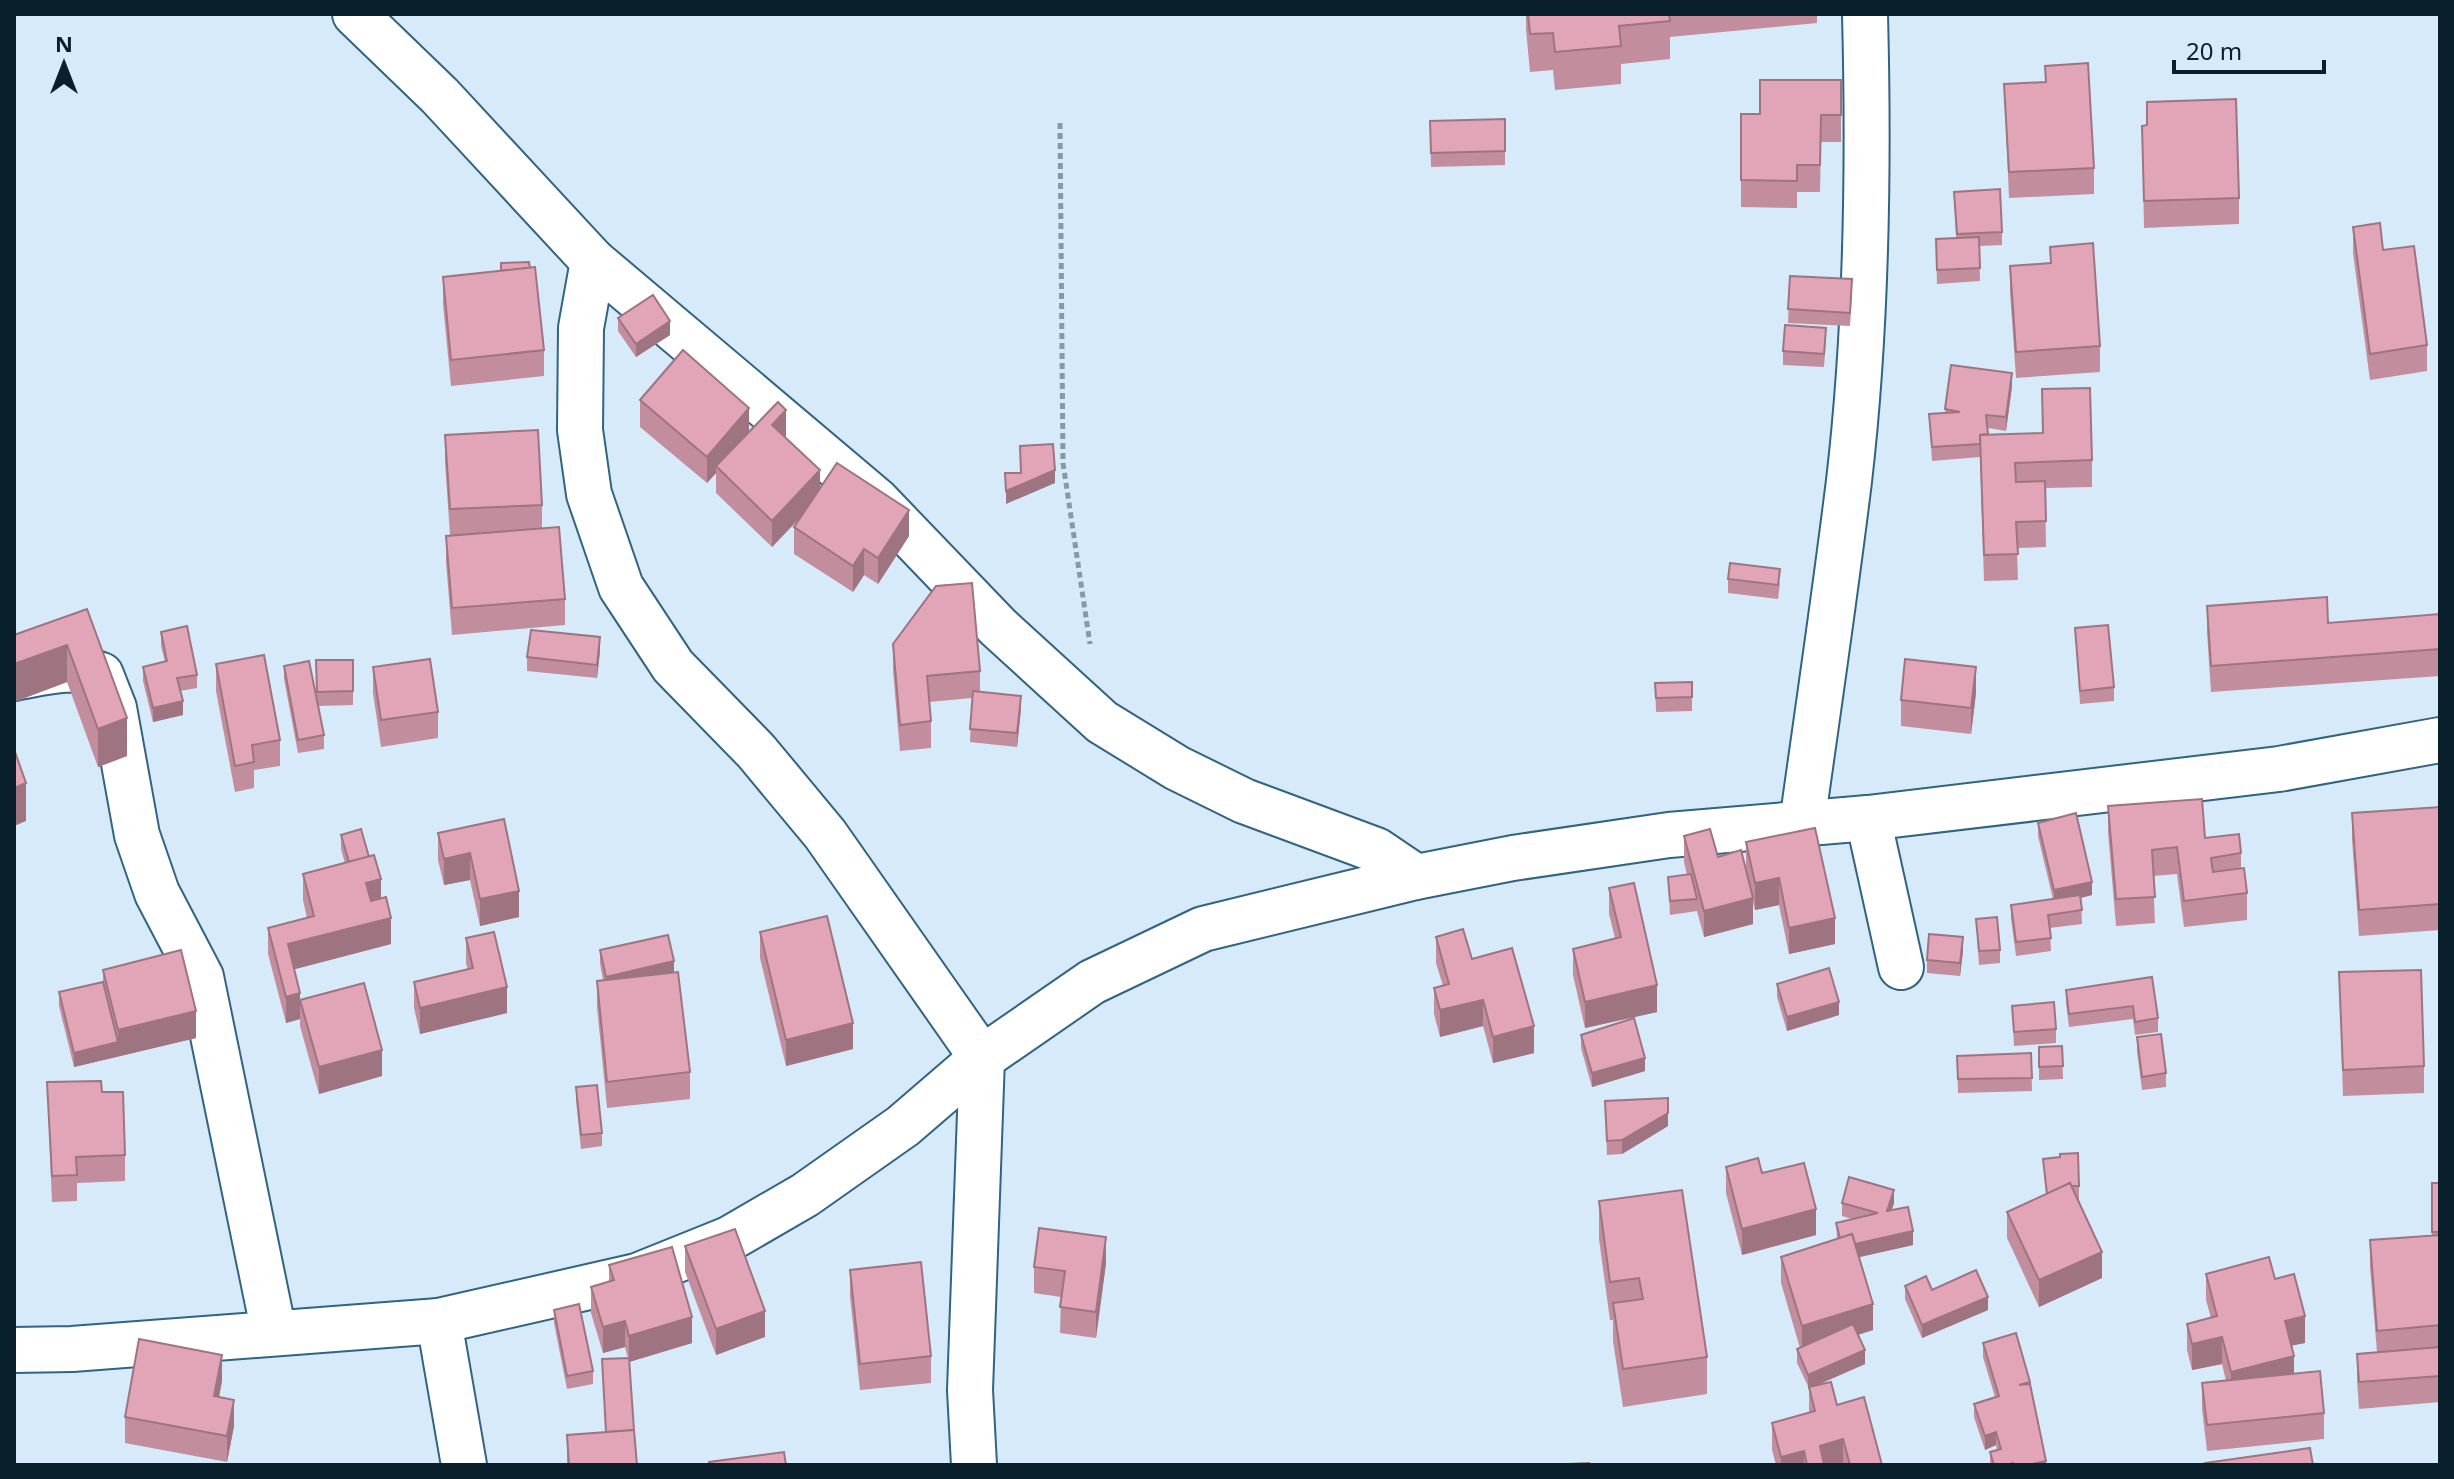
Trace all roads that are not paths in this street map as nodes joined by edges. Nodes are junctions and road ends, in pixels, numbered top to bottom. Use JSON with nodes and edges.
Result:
{"nodes":[{"id":1,"x":355,"y":14,"type":"edge"},
{"id":2,"x":1865,"y":14,"type":"edge"},
{"id":3,"x":593,"y":261,"type":"junction"},
{"id":4,"x":14,"y":678,"type":"edge"},
{"id":5,"x":2440,"y":740,"type":"edge"},
{"id":6,"x":1868,"y":818,"type":"junction"},
{"id":7,"x":1802,"y":824,"type":"junction"},
{"id":8,"x":1416,"y":877,"type":"junction"},
{"id":9,"x":1901,"y":967,"type":"dead end"},
{"id":10,"x":982,"y":1058,"type":"junction"},
{"id":11,"x":439,"y":1321,"type":"junction"},
{"id":12,"x":274,"y":1333,"type":"junction"},
{"id":13,"x":14,"y":1350,"type":"edge"},
{"id":14,"x":464,"y":1465,"type":"edge"},
{"id":15,"x":974,"y":1465,"type":"edge"}],
"edges":[{"from":1,"to":3,"type":"street"},
{"from":2,"to":7,"type":"street"},
{"from":3,"to":8,"type":"street"},
{"from":3,"to":10,"type":"street"},
{"from":4,"to":12,"type":"street"},
{"from":5,"to":6,"type":"street"},
{"from":6,"to":7,"type":"street"},
{"from":6,"to":9,"type":"street"},
{"from":7,"to":8,"type":"street"},
{"from":8,"to":10,"type":"street"},
{"from":10,"to":11,"type":"street"},
{"from":10,"to":15,"type":"street"},
{"from":11,"to":12,"type":"street"},
{"from":11,"to":14,"type":"street"},
{"from":12,"to":13,"type":"street"}]}
